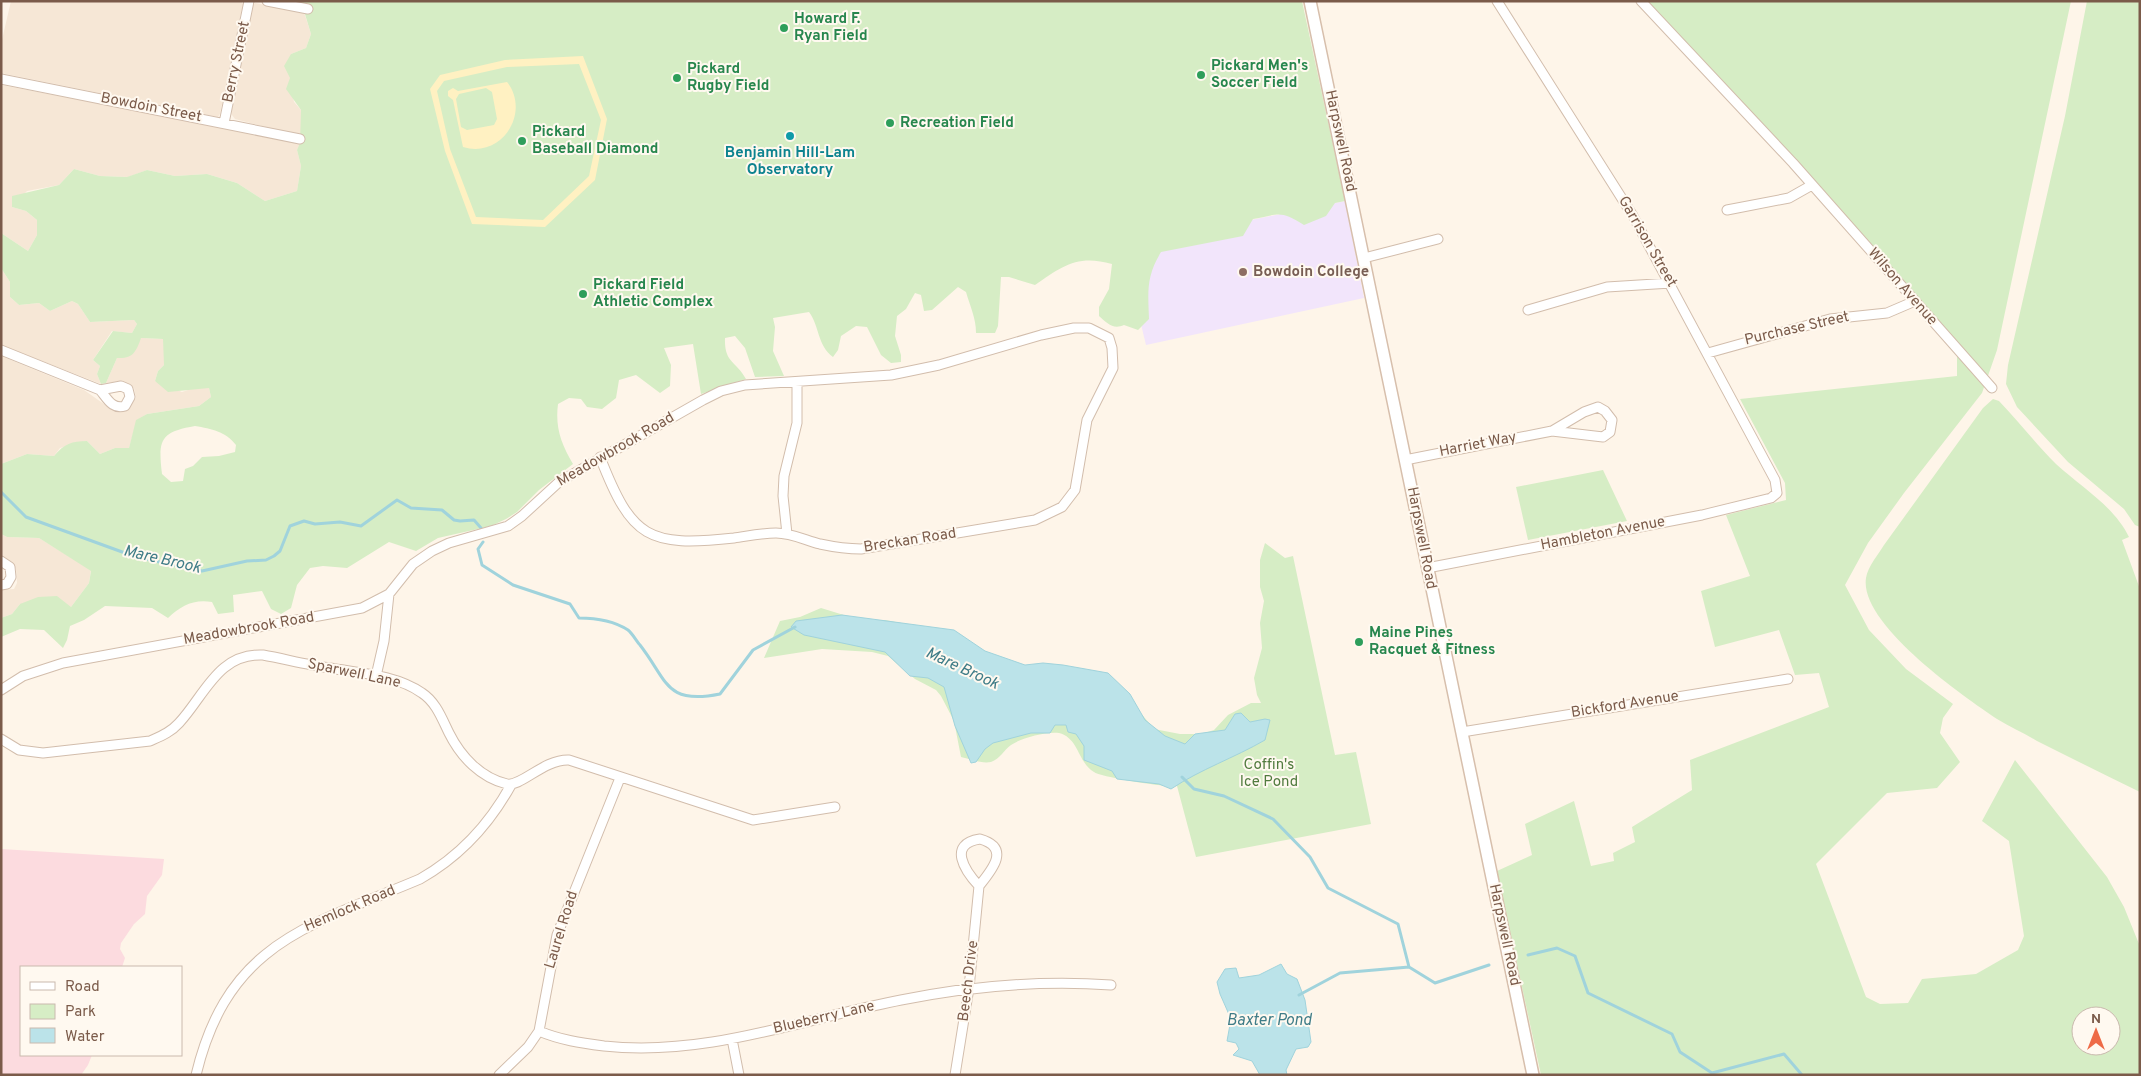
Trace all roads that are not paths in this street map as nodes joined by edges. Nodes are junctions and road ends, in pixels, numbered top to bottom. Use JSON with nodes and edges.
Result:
{"nodes":[{"id":1,"x":249,"y":1,"type":"edge"},
{"id":2,"x":267,"y":1,"type":"edge"},
{"id":3,"x":1310,"y":1,"type":"edge"},
{"id":4,"x":1497,"y":1,"type":"edge"},
{"id":5,"x":1641,"y":1,"type":"edge"},
{"id":6,"x":308,"y":9,"type":"dead end"},
{"id":7,"x":1,"y":79,"type":"edge"},
{"id":8,"x":224,"y":123,"type":"junction"},
{"id":9,"x":300,"y":140,"type":"dead end"},
{"id":10,"x":1812,"y":185,"type":"junction"},
{"id":11,"x":1727,"y":210,"type":"dead end"},
{"id":12,"x":1438,"y":239,"type":"dead end"},
{"id":13,"x":1364,"y":258,"type":"junction"},
{"id":14,"x":1671,"y":283,"type":"junction"},
{"id":15,"x":1915,"y":301,"type":"junction"},
{"id":16,"x":1528,"y":310,"type":"dead end"},
{"id":17,"x":1,"y":350,"type":"edge"},
{"id":18,"x":1708,"y":353,"type":"junction"},
{"id":19,"x":797,"y":383,"type":"junction"},
{"id":20,"x":1992,"y":388,"type":"dead end"},
{"id":21,"x":100,"y":390,"type":"dead end"},
{"id":22,"x":1552,"y":431,"type":"junction"},
{"id":23,"x":600,"y":457,"type":"junction"},
{"id":24,"x":1405,"y":460,"type":"junction"},
{"id":25,"x":1075,"y":490,"type":"joint"},
{"id":26,"x":1777,"y":493,"type":"joint"},
{"id":27,"x":787,"y":534,"type":"junction"},
{"id":28,"x":1,"y":561,"type":"edge"},
{"id":29,"x":1427,"y":568,"type":"junction"},
{"id":30,"x":1,"y":585,"type":"edge"},
{"id":31,"x":389,"y":594,"type":"junction"},
{"id":32,"x":376,"y":676,"type":"junction"},
{"id":33,"x":1788,"y":679,"type":"dead end"},
{"id":34,"x":1,"y":690,"type":"edge"},
{"id":35,"x":1462,"y":732,"type":"junction"},
{"id":36,"x":1,"y":739,"type":"edge"},
{"id":37,"x":620,"y":778,"type":"junction"},
{"id":38,"x":510,"y":785,"type":"junction"},
{"id":39,"x":834,"y":808,"type":"dead end"},
{"id":40,"x":979,"y":886,"type":"junction"},
{"id":41,"x":1111,"y":985,"type":"dead end"},
{"id":42,"x":969,"y":988,"type":"junction"},
{"id":43,"x":538,"y":1031,"type":"junction"},
{"id":44,"x":732,"y":1040,"type":"junction"},
{"id":45,"x":196,"y":1075,"type":"edge"},
{"id":46,"x":499,"y":1075,"type":"edge"},
{"id":47,"x":739,"y":1075,"type":"edge"},
{"id":48,"x":955,"y":1075,"type":"edge"},
{"id":49,"x":1533,"y":1075,"type":"edge"}],
"edges":[{"from":1,"to":8,"type":"street","name":"Berry Street"},
{"from":2,"to":6,"type":"street"},
{"from":3,"to":13,"type":"main road","name":"Harpswell Road"},
{"from":4,"to":14,"type":"street","name":"Garrison Street"},
{"from":5,"to":10,"type":"street","name":"Wilson Avenue"},
{"from":7,"to":8,"type":"street","name":"Bowdoin Street"},
{"from":8,"to":9,"type":"street","name":"Bowdoin Street"},
{"from":10,"to":11,"type":"street"},
{"from":10,"to":15,"type":"street","name":"Wilson Avenue"},
{"from":12,"to":13,"type":"street"},
{"from":13,"to":24,"type":"main road","name":"Harpswell Road"},
{"from":14,"to":16,"type":"street"},
{"from":14,"to":18,"type":"street","name":"Garrison Street"},
{"from":15,"to":18,"type":"street","name":"Purchase Street"},
{"from":15,"to":20,"type":"street","name":"Wilson Avenue"},
{"from":17,"to":21,"type":"street"},
{"from":18,"to":26,"type":"street","name":"Garrison Street"},
{"from":19,"to":23,"type":"street","name":"Meadowbrook Road"},
{"from":19,"to":25,"type":"street","name":"Meadowbrook Road"},
{"from":19,"to":27,"type":"street"},
{"from":22,"to":22,"type":"street","name":"Harriet Way"},
{"from":22,"to":24,"type":"street","name":"Harriet Way"},
{"from":23,"to":27,"type":"street","name":"Breckan Road"},
{"from":23,"to":31,"type":"street","name":"Meadowbrook Road"},
{"from":24,"to":29,"type":"main road","name":"Harpswell Road"},
{"from":25,"to":27,"type":"street","name":"Breckan Road"},
{"from":26,"to":29,"type":"street","name":"Hambleton Avenue"},
{"from":28,"to":30,"type":"street"},
{"from":29,"to":35,"type":"main road","name":"Harpswell Road"},
{"from":31,"to":32,"type":"street"},
{"from":31,"to":34,"type":"street","name":"Meadowbrook Road"},
{"from":32,"to":36,"type":"street","name":"Sparwell Lane"},
{"from":32,"to":38,"type":"street","name":"Sparwell Lane"},
{"from":33,"to":35,"type":"street","name":"Bickford Avenue"},
{"from":35,"to":49,"type":"main road","name":"Harpswell Road"},
{"from":37,"to":38,"type":"street"},
{"from":37,"to":39,"type":"street"},
{"from":37,"to":43,"type":"street","name":"Laurel Road"},
{"from":38,"to":45,"type":"street","name":"Hemlock Road"},
{"from":40,"to":40,"type":"street"},
{"from":40,"to":42,"type":"street","name":"Beech Drive"},
{"from":41,"to":42,"type":"street","name":"Blueberry Lane"},
{"from":42,"to":44,"type":"street","name":"Blueberry Lane"},
{"from":42,"to":48,"type":"street","name":"Beech Drive"},
{"from":43,"to":44,"type":"street","name":"Blueberry Lane"},
{"from":43,"to":46,"type":"street","name":"Laurel Road"},
{"from":44,"to":47,"type":"street"}]}
